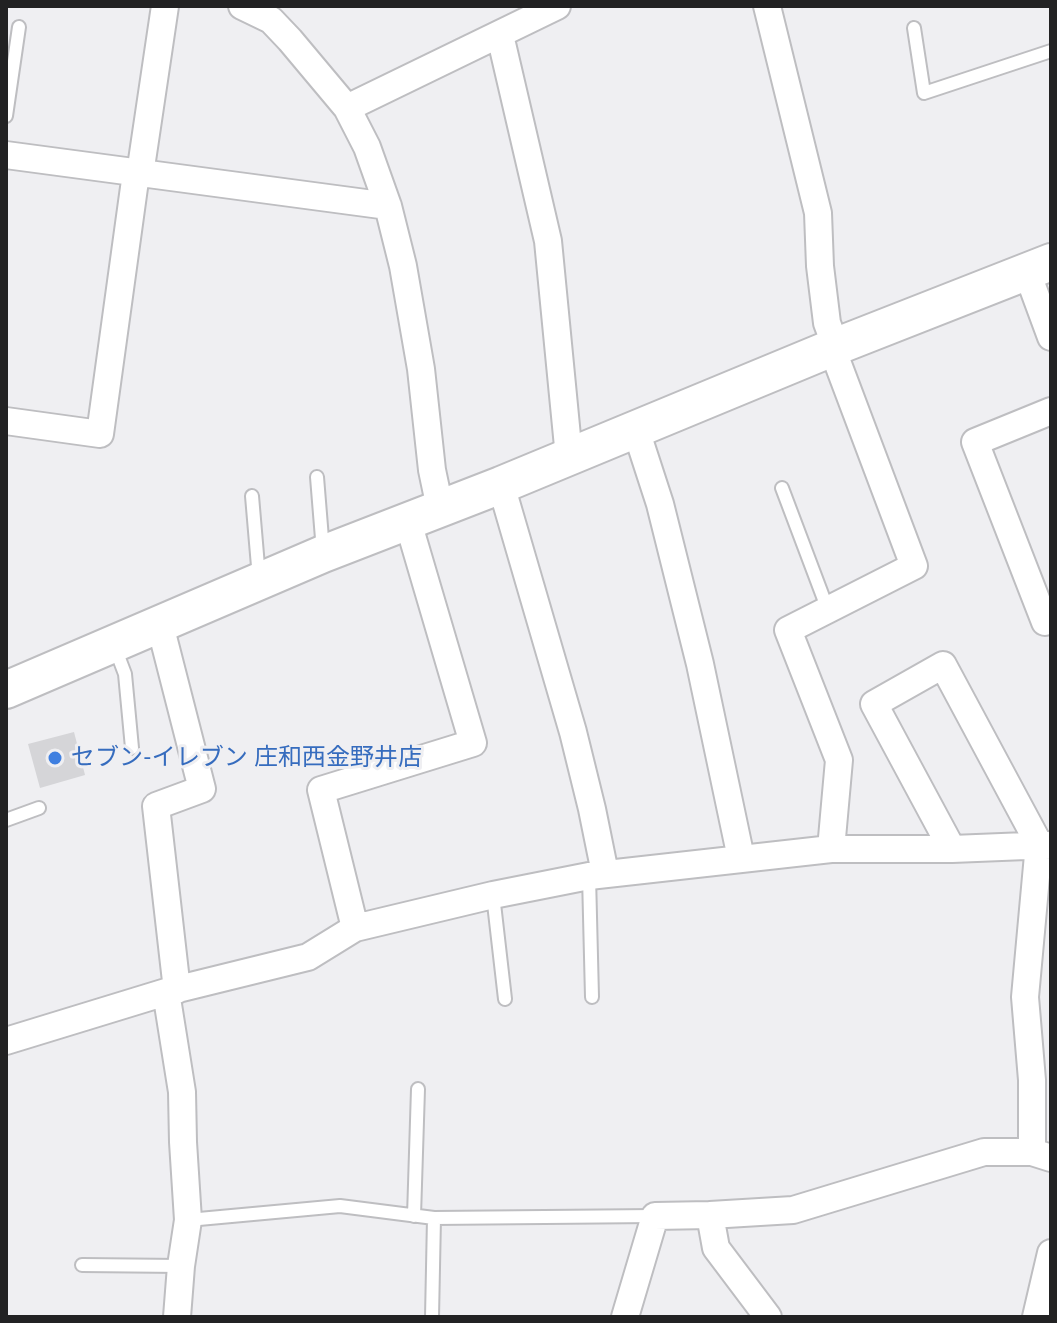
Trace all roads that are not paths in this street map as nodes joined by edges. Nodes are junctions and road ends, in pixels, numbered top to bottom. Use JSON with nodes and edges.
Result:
{"nodes":[{"id":1,"x":165,"y":6,"type":"edge"},
{"id":2,"x":242,"y":6,"type":"edge"},
{"id":3,"x":557,"y":6,"type":"edge"},
{"id":4,"x":767,"y":6,"type":"edge"},
{"id":5,"x":19,"y":27,"type":"dead end"},
{"id":6,"x":914,"y":28,"type":"dead end"},
{"id":7,"x":500,"y":35,"type":"junction"},
{"id":8,"x":1051,"y":51,"type":"edge"},
{"id":9,"x":347,"y":108,"type":"junction"},
{"id":10,"x":6,"y":116,"type":"edge"},
{"id":11,"x":6,"y":155,"type":"edge"},
{"id":12,"x":138,"y":174,"type":"junction"},
{"id":13,"x":388,"y":206,"type":"junction"},
{"id":14,"x":1039,"y":267,"type":"edge"},
{"id":15,"x":1051,"y":337,"type":"edge"},
{"id":16,"x":834,"y":348,"type":"junction"},
{"id":17,"x":1051,"y":411,"type":"edge"},
{"id":18,"x":6,"y":421,"type":"edge"},
{"id":19,"x":636,"y":430,"type":"junction"},
{"id":20,"x":569,"y":457,"type":"junction"},
{"id":21,"x":317,"y":477,"type":"dead end"},
{"id":22,"x":501,"y":485,"type":"junction"},
{"id":23,"x":782,"y":488,"type":"dead end"},
{"id":24,"x":252,"y":496,"type":"dead end"},
{"id":25,"x":424,"y":515,"type":"junction"},
{"id":26,"x":323,"y":554,"type":"junction"},
{"id":27,"x":259,"y":581,"type":"junction"},
{"id":28,"x":828,"y":610,"type":"junction"},
{"id":29,"x":1051,"y":620,"type":"edge"},
{"id":30,"x":160,"y":625,"type":"junction"},
{"id":31,"x":113,"y":644,"type":"junction"},
{"id":32,"x":6,"y":690,"type":"edge"},
{"id":33,"x":132,"y":748,"type":"dead end"},
{"id":34,"x":39,"y":808,"type":"dead end"},
{"id":35,"x":6,"y":820,"type":"edge"},
{"id":36,"x":1045,"y":844,"type":"edge"},
{"id":37,"x":831,"y":849,"type":"junction"},
{"id":38,"x":952,"y":849,"type":"junction"},
{"id":39,"x":741,"y":858,"type":"junction"},
{"id":40,"x":597,"y":875,"type":"junction"},
{"id":41,"x":493,"y":895,"type":"junction"},
{"id":42,"x":355,"y":928,"type":"junction"},
{"id":43,"x":171,"y":991,"type":"junction"},
{"id":44,"x":592,"y":997,"type":"dead end"},
{"id":45,"x":505,"y":999,"type":"dead end"},
{"id":46,"x":6,"y":1041,"type":"edge"},
{"id":47,"x":418,"y":1089,"type":"dead end"},
{"id":48,"x":1042,"y":1155,"type":"edge"},
{"id":49,"x":710,"y":1215,"type":"junction"},
{"id":50,"x":414,"y":1216,"type":"junction"},
{"id":51,"x":655,"y":1216,"type":"junction"},
{"id":52,"x":434,"y":1218,"type":"junction"},
{"id":53,"x":188,"y":1220,"type":"junction"},
{"id":54,"x":1051,"y":1253,"type":"edge"},
{"id":55,"x":82,"y":1265,"type":"dead end"},
{"id":56,"x":181,"y":1266,"type":"junction"},
{"id":57,"x":177,"y":1317,"type":"edge"},
{"id":58,"x":432,"y":1317,"type":"edge"},
{"id":59,"x":625,"y":1317,"type":"edge"},
{"id":60,"x":768,"y":1317,"type":"edge"},
{"id":61,"x":1036,"y":1317,"type":"edge"}],
"edges":[{"from":1,"to":12,"type":"street"},
{"from":2,"to":9,"type":"street"},
{"from":3,"to":7,"type":"street"},
{"from":4,"to":16,"type":"street"},
{"from":5,"to":10,"type":"lane"},
{"from":6,"to":8,"type":"lane"},
{"from":7,"to":9,"type":"street"},
{"from":7,"to":20,"type":"street"},
{"from":9,"to":13,"type":"street"},
{"from":11,"to":12,"type":"street"},
{"from":12,"to":13,"type":"street"},
{"from":12,"to":18,"type":"street"},
{"from":13,"to":25,"type":"street"},
{"from":14,"to":15,"type":"street"},
{"from":14,"to":16,"type":"street"},
{"from":16,"to":19,"type":"street"},
{"from":16,"to":28,"type":"street"},
{"from":17,"to":29,"type":"street"},
{"from":19,"to":20,"type":"street"},
{"from":19,"to":39,"type":"street"},
{"from":20,"to":22,"type":"street"},
{"from":21,"to":26,"type":"lane"},
{"from":22,"to":25,"type":"street"},
{"from":22,"to":40,"type":"street"},
{"from":23,"to":28,"type":"lane"},
{"from":24,"to":27,"type":"lane"},
{"from":25,"to":26,"type":"street"},
{"from":25,"to":42,"type":"street"},
{"from":26,"to":27,"type":"street"},
{"from":27,"to":30,"type":"street"},
{"from":28,"to":37,"type":"street"},
{"from":30,"to":31,"type":"street"},
{"from":30,"to":43,"type":"street"},
{"from":31,"to":32,"type":"street"},
{"from":31,"to":33,"type":"lane"},
{"from":34,"to":35,"type":"lane"},
{"from":36,"to":38,"type":"street"},
{"from":36,"to":38,"type":"street"},
{"from":36,"to":48,"type":"street"},
{"from":37,"to":38,"type":"street"},
{"from":37,"to":39,"type":"street"},
{"from":39,"to":40,"type":"street"},
{"from":40,"to":41,"type":"street"},
{"from":40,"to":44,"type":"lane"},
{"from":41,"to":42,"type":"street"},
{"from":41,"to":45,"type":"lane"},
{"from":42,"to":43,"type":"street"},
{"from":43,"to":46,"type":"street"},
{"from":43,"to":53,"type":"street"},
{"from":47,"to":50,"type":"lane"},
{"from":48,"to":49,"type":"street"},
{"from":49,"to":51,"type":"street"},
{"from":49,"to":60,"type":"street"},
{"from":50,"to":52,"type":"lane"},
{"from":50,"to":53,"type":"lane"},
{"from":51,"to":52,"type":"lane"},
{"from":51,"to":59,"type":"street"},
{"from":52,"to":58,"type":"lane"},
{"from":53,"to":56,"type":"street"},
{"from":54,"to":61,"type":"street"},
{"from":55,"to":56,"type":"lane"},
{"from":56,"to":57,"type":"street"}]}
